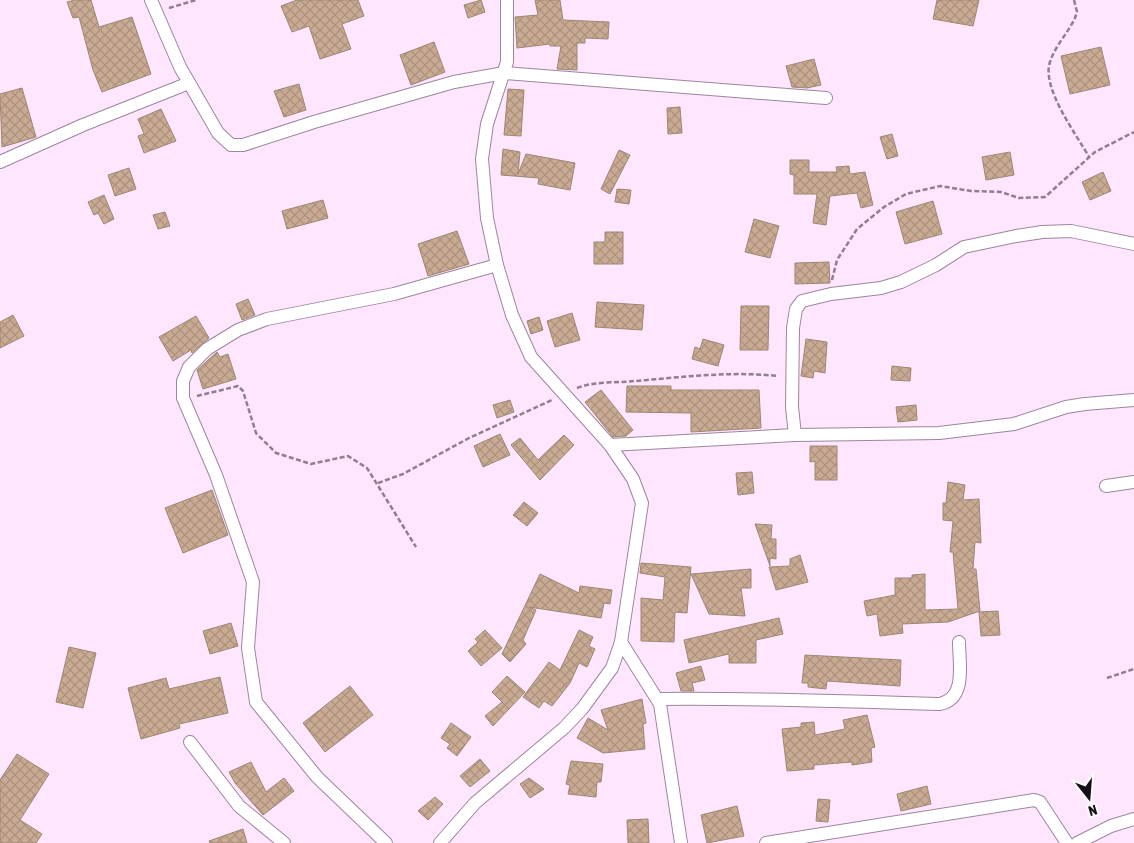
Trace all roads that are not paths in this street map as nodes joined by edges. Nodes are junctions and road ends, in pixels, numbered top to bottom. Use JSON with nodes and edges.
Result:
{"nodes":[{"id":1,"x":151,"y":0,"type":"edge"},
{"id":2,"x":507,"y":0,"type":"edge"},
{"id":3,"x":504,"y":73,"type":"junction"},
{"id":4,"x":189,"y":83,"type":"junction"},
{"id":5,"x":826,"y":98,"type":"dead end"},
{"id":6,"x":0,"y":162,"type":"edge"},
{"id":7,"x":1134,"y":244,"type":"edge"},
{"id":8,"x":496,"y":265,"type":"junction"},
{"id":9,"x":1134,"y":400,"type":"edge"},
{"id":10,"x":795,"y":435,"type":"junction"},
{"id":11,"x":610,"y":445,"type":"junction"},
{"id":12,"x":1134,"y":482,"type":"edge"},
{"id":13,"x":1106,"y":486,"type":"dead end"},
{"id":14,"x":621,"y":642,"type":"junction"},
{"id":15,"x":959,"y":642,"type":"dead end"},
{"id":16,"x":659,"y":699,"type":"junction"},
{"id":17,"x":190,"y":742,"type":"dead end"},
{"id":18,"x":1134,"y":819,"type":"edge"},
{"id":19,"x":284,"y":843,"type":"edge"},
{"id":20,"x":386,"y":843,"type":"edge"},
{"id":21,"x":440,"y":843,"type":"edge"},
{"id":22,"x":681,"y":843,"type":"edge"},
{"id":23,"x":766,"y":843,"type":"edge"},
{"id":24,"x":1067,"y":843,"type":"edge"},
{"id":25,"x":1077,"y":843,"type":"edge"}],
"edges":[{"from":1,"to":4,"type":"street"},
{"from":2,"to":3,"type":"street"},
{"from":3,"to":4,"type":"street"},
{"from":3,"to":5,"type":"street"},
{"from":3,"to":8,"type":"street"},
{"from":4,"to":6,"type":"street"},
{"from":7,"to":10,"type":"street"},
{"from":8,"to":11,"type":"street"},
{"from":8,"to":20,"type":"street"},
{"from":9,"to":10,"type":"street"},
{"from":10,"to":11,"type":"street"},
{"from":11,"to":14,"type":"street"},
{"from":12,"to":13,"type":"street"},
{"from":14,"to":16,"type":"street"},
{"from":14,"to":21,"type":"street"},
{"from":15,"to":16,"type":"street"},
{"from":16,"to":22,"type":"street"},
{"from":17,"to":19,"type":"street"},
{"from":18,"to":25,"type":"street"},
{"from":23,"to":24,"type":"street"}]}
